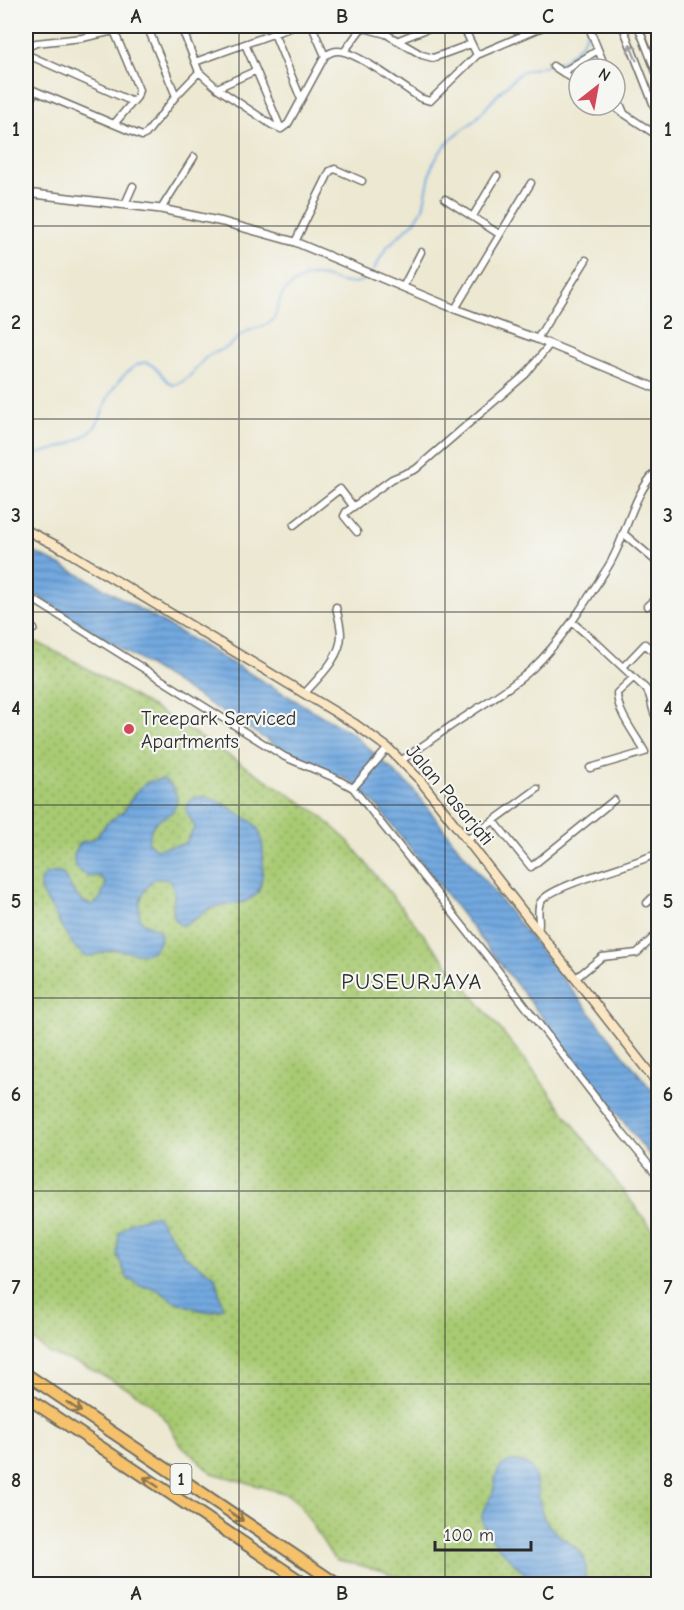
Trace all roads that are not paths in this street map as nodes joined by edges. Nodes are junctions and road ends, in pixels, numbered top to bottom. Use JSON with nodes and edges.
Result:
{"nodes":[{"id":1,"x":147,"y":26,"type":"edge"},
{"id":2,"x":181,"y":26,"type":"edge"},
{"id":3,"x":210,"y":26,"type":"edge"},
{"id":4,"x":271,"y":26,"type":"edge"},
{"id":5,"x":295,"y":26,"type":"edge"},
{"id":6,"x":312,"y":26,"type":"edge"},
{"id":7,"x":361,"y":26,"type":"edge"},
{"id":8,"x":434,"y":26,"type":"edge"},
{"id":9,"x":464,"y":26,"type":"edge"},
{"id":10,"x":545,"y":26,"type":"edge"},
{"id":11,"x":613,"y":26,"type":"edge"},
{"id":12,"x":626,"y":26,"type":"edge"},
{"id":13,"x":638,"y":26,"type":"edge"},
{"id":14,"x":113,"y":28,"type":"edge"},
{"id":15,"x":590,"y":30,"type":"dead end"},
{"id":16,"x":274,"y":33,"type":"junction"},
{"id":17,"x":184,"y":35,"type":"junction"},
{"id":18,"x":399,"y":40,"type":"junction"},
{"id":19,"x":245,"y":44,"type":"junction"},
{"id":20,"x":471,"y":44,"type":"junction"},
{"id":21,"x":26,"y":48,"type":"edge"},
{"id":22,"x":598,"y":50,"type":"junction"},
{"id":23,"x":344,"y":52,"type":"junction"},
{"id":24,"x":26,"y":54,"type":"edge"},
{"id":25,"x":477,"y":55,"type":"junction"},
{"id":26,"x":325,"y":56,"type":"junction"},
{"id":27,"x":601,"y":57,"type":"edge"},
{"id":28,"x":195,"y":62,"type":"junction"},
{"id":29,"x":553,"y":66,"type":"dead end"},
{"id":30,"x":255,"y":71,"type":"junction"},
{"id":31,"x":199,"y":72,"type":"junction"},
{"id":32,"x":563,"y":72,"type":"junction"},
{"id":33,"x":567,"y":75,"type":"edge"},
{"id":34,"x":658,"y":77,"type":"edge"},
{"id":35,"x":26,"y":87,"type":"edge"},
{"id":36,"x":218,"y":88,"type":"junction"},
{"id":37,"x":35,"y":91,"type":"junction"},
{"id":38,"x":176,"y":96,"type":"junction"},
{"id":39,"x":301,"y":99,"type":"junction"},
{"id":40,"x":133,"y":102,"type":"junction"},
{"id":41,"x":26,"y":109,"type":"edge"},
{"id":42,"x":627,"y":116,"type":"edge"},
{"id":43,"x":658,"y":116,"type":"edge"},
{"id":44,"x":114,"y":124,"type":"junction"},
{"id":45,"x":281,"y":129,"type":"junction"},
{"id":46,"x":658,"y":136,"type":"edge"},
{"id":47,"x":194,"y":157,"type":"dead end"},
{"id":48,"x":496,"y":176,"type":"dead end"},
{"id":49,"x":362,"y":181,"type":"dead end"},
{"id":50,"x":531,"y":183,"type":"dead end"},
{"id":51,"x":134,"y":186,"type":"dead end"},
{"id":52,"x":26,"y":193,"type":"edge"},
{"id":53,"x":445,"y":199,"type":"dead end"},
{"id":54,"x":124,"y":204,"type":"junction"},
{"id":55,"x":161,"y":209,"type":"junction"},
{"id":56,"x":473,"y":216,"type":"junction"},
{"id":57,"x":499,"y":234,"type":"junction"},
{"id":58,"x":295,"y":242,"type":"junction"},
{"id":59,"x":421,"y":252,"type":"dead end"},
{"id":60,"x":586,"y":260,"type":"dead end"},
{"id":61,"x":403,"y":287,"type":"junction"},
{"id":62,"x":455,"y":309,"type":"junction"},
{"id":63,"x":537,"y":339,"type":"junction"},
{"id":64,"x":550,"y":344,"type":"junction"},
{"id":65,"x":658,"y":388,"type":"edge"},
{"id":66,"x":657,"y":474,"type":"edge"},
{"id":67,"x":353,"y":506,"type":"junction"},
{"id":68,"x":294,"y":525,"type":"dead end"},
{"id":69,"x":26,"y":530,"type":"edge"},
{"id":70,"x":357,"y":532,"type":"dead end"},
{"id":71,"x":623,"y":533,"type":"junction"},
{"id":72,"x":658,"y":563,"type":"edge"},
{"id":73,"x":26,"y":595,"type":"edge"},
{"id":74,"x":658,"y":596,"type":"edge"},
{"id":75,"x":647,"y":606,"type":"dead end"},
{"id":76,"x":336,"y":607,"type":"dead end"},
{"id":77,"x":572,"y":622,"type":"junction"},
{"id":78,"x":26,"y":626,"type":"edge"},
{"id":79,"x":34,"y":629,"type":"dead end"},
{"id":80,"x":658,"y":656,"type":"edge"},
{"id":81,"x":623,"y":667,"type":"junction"},
{"id":82,"x":633,"y":678,"type":"junction"},
{"id":83,"x":304,"y":694,"type":"junction"},
{"id":84,"x":658,"y":720,"type":"edge"},
{"id":85,"x":386,"y":751,"type":"junction"},
{"id":86,"x":402,"y":760,"type":"junction"},
{"id":87,"x":590,"y":768,"type":"dead end"},
{"id":88,"x":353,"y":788,"type":"junction"},
{"id":89,"x":537,"y":789,"type":"dead end"},
{"id":90,"x":614,"y":800,"type":"dead end"},
{"id":91,"x":494,"y":822,"type":"junction"},
{"id":92,"x":467,"y":840,"type":"junction"},
{"id":93,"x":657,"y":856,"type":"edge"},
{"id":94,"x":658,"y":892,"type":"edge"},
{"id":95,"x":646,"y":903,"type":"dead end"},
{"id":96,"x":538,"y":931,"type":"junction"},
{"id":97,"x":658,"y":933,"type":"edge"},
{"id":98,"x":576,"y":978,"type":"junction"},
{"id":99,"x":658,"y":1084,"type":"edge"},
{"id":100,"x":658,"y":1176,"type":"edge"},
{"id":101,"x":26,"y":1374,"type":"edge"},
{"id":102,"x":26,"y":1397,"type":"edge"},
{"id":103,"x":305,"y":1584,"type":"edge"},
{"id":104,"x":337,"y":1584,"type":"edge"}],
"edges":[{"from":1,"to":38,"type":"street"},
{"from":2,"to":17,"type":"street"},
{"from":3,"to":17,"type":"street"},
{"from":4,"to":16,"type":"street"},
{"from":5,"to":16,"type":"street"},
{"from":6,"to":26,"type":"street"},
{"from":7,"to":18,"type":"street"},
{"from":7,"to":23,"type":"street"},
{"from":8,"to":18,"type":"street"},
{"from":9,"to":20,"type":"street"},
{"from":10,"to":25,"type":"street"},
{"from":11,"to":12,"type":"street"},
{"from":43,"to":12,"type":"street","one_way":true},
{"from":13,"to":34,"type":"street"},
{"from":14,"to":21,"type":"street"},
{"from":14,"to":40,"type":"street"},
{"from":15,"to":22,"type":"street"},
{"from":16,"to":19,"type":"street"},
{"from":16,"to":39,"type":"street"},
{"from":17,"to":28,"type":"street"},
{"from":18,"to":20,"type":"street"},
{"from":19,"to":28,"type":"street"},
{"from":19,"to":30,"type":"street"},
{"from":20,"to":25,"type":"street"},
{"from":22,"to":27,"type":"street"},
{"from":22,"to":32,"type":"street"},
{"from":23,"to":25,"type":"street"},
{"from":23,"to":26,"type":"street"},
{"from":24,"to":40,"type":"street"},
{"from":26,"to":39,"type":"street"},
{"from":28,"to":31,"type":"street"},
{"from":29,"to":32,"type":"street"},
{"from":30,"to":36,"type":"street"},
{"from":30,"to":45,"type":"street"},
{"from":31,"to":36,"type":"street"},
{"from":31,"to":38,"type":"street"},
{"from":32,"to":33,"type":"street"},
{"from":35,"to":37,"type":"street"},
{"from":36,"to":45,"type":"street"},
{"from":37,"to":41,"type":"street"},
{"from":37,"to":44,"type":"street"},
{"from":38,"to":44,"type":"street"},
{"from":39,"to":45,"type":"street"},
{"from":40,"to":44,"type":"street"},
{"from":42,"to":46,"type":"street"},
{"from":47,"to":55,"type":"street"},
{"from":48,"to":56,"type":"street"},
{"from":49,"to":58,"type":"street"},
{"from":50,"to":57,"type":"street"},
{"from":51,"to":54,"type":"street"},
{"from":52,"to":54,"type":"street"},
{"from":53,"to":56,"type":"street"},
{"from":54,"to":55,"type":"street"},
{"from":55,"to":58,"type":"street"},
{"from":56,"to":57,"type":"street"},
{"from":57,"to":62,"type":"street"},
{"from":58,"to":61,"type":"street"},
{"from":59,"to":61,"type":"street"},
{"from":60,"to":63,"type":"street"},
{"from":61,"to":62,"type":"street"},
{"from":62,"to":63,"type":"street"},
{"from":63,"to":64,"type":"street"},
{"from":64,"to":65,"type":"street"},
{"from":64,"to":67,"type":"street"},
{"from":66,"to":71,"type":"street"},
{"from":67,"to":68,"type":"street"},
{"from":67,"to":70,"type":"street"},
{"from":69,"to":83,"type":"main road","name":"Jalan Pasarjati"},
{"from":71,"to":72,"type":"street"},
{"from":71,"to":77,"type":"street"},
{"from":73,"to":88,"type":"street"},
{"from":74,"to":75,"type":"street"},
{"from":76,"to":83,"type":"street"},
{"from":77,"to":81,"type":"street"},
{"from":77,"to":86,"type":"street"},
{"from":78,"to":79,"type":"street"},
{"from":80,"to":81,"type":"street"},
{"from":81,"to":82,"type":"street"},
{"from":82,"to":84,"type":"street"},
{"from":82,"to":87,"type":"street"},
{"from":83,"to":85,"type":"main road","name":"Jalan Pasarjati"},
{"from":85,"to":86,"type":"main road","name":"Jalan Pasarjati"},
{"from":85,"to":88,"type":"street"},
{"from":86,"to":92,"type":"main road","name":"Jalan Pasarjati"},
{"from":88,"to":100,"type":"street"},
{"from":89,"to":91,"type":"street"},
{"from":90,"to":91,"type":"street"},
{"from":91,"to":92,"type":"street"},
{"from":92,"to":96,"type":"main road","name":"Jalan Pasarjati"},
{"from":93,"to":96,"type":"street"},
{"from":94,"to":95,"type":"street"},
{"from":96,"to":98,"type":"main road","name":"Jalan Pasarjati"},
{"from":97,"to":98,"type":"street"},
{"from":98,"to":99,"type":"main road","name":"Jalan Pasarjati"},
{"from":101,"to":104,"type":"highway","number":"1","one_way":true},
{"from":103,"to":102,"type":"highway","number":"1","one_way":true}]}
